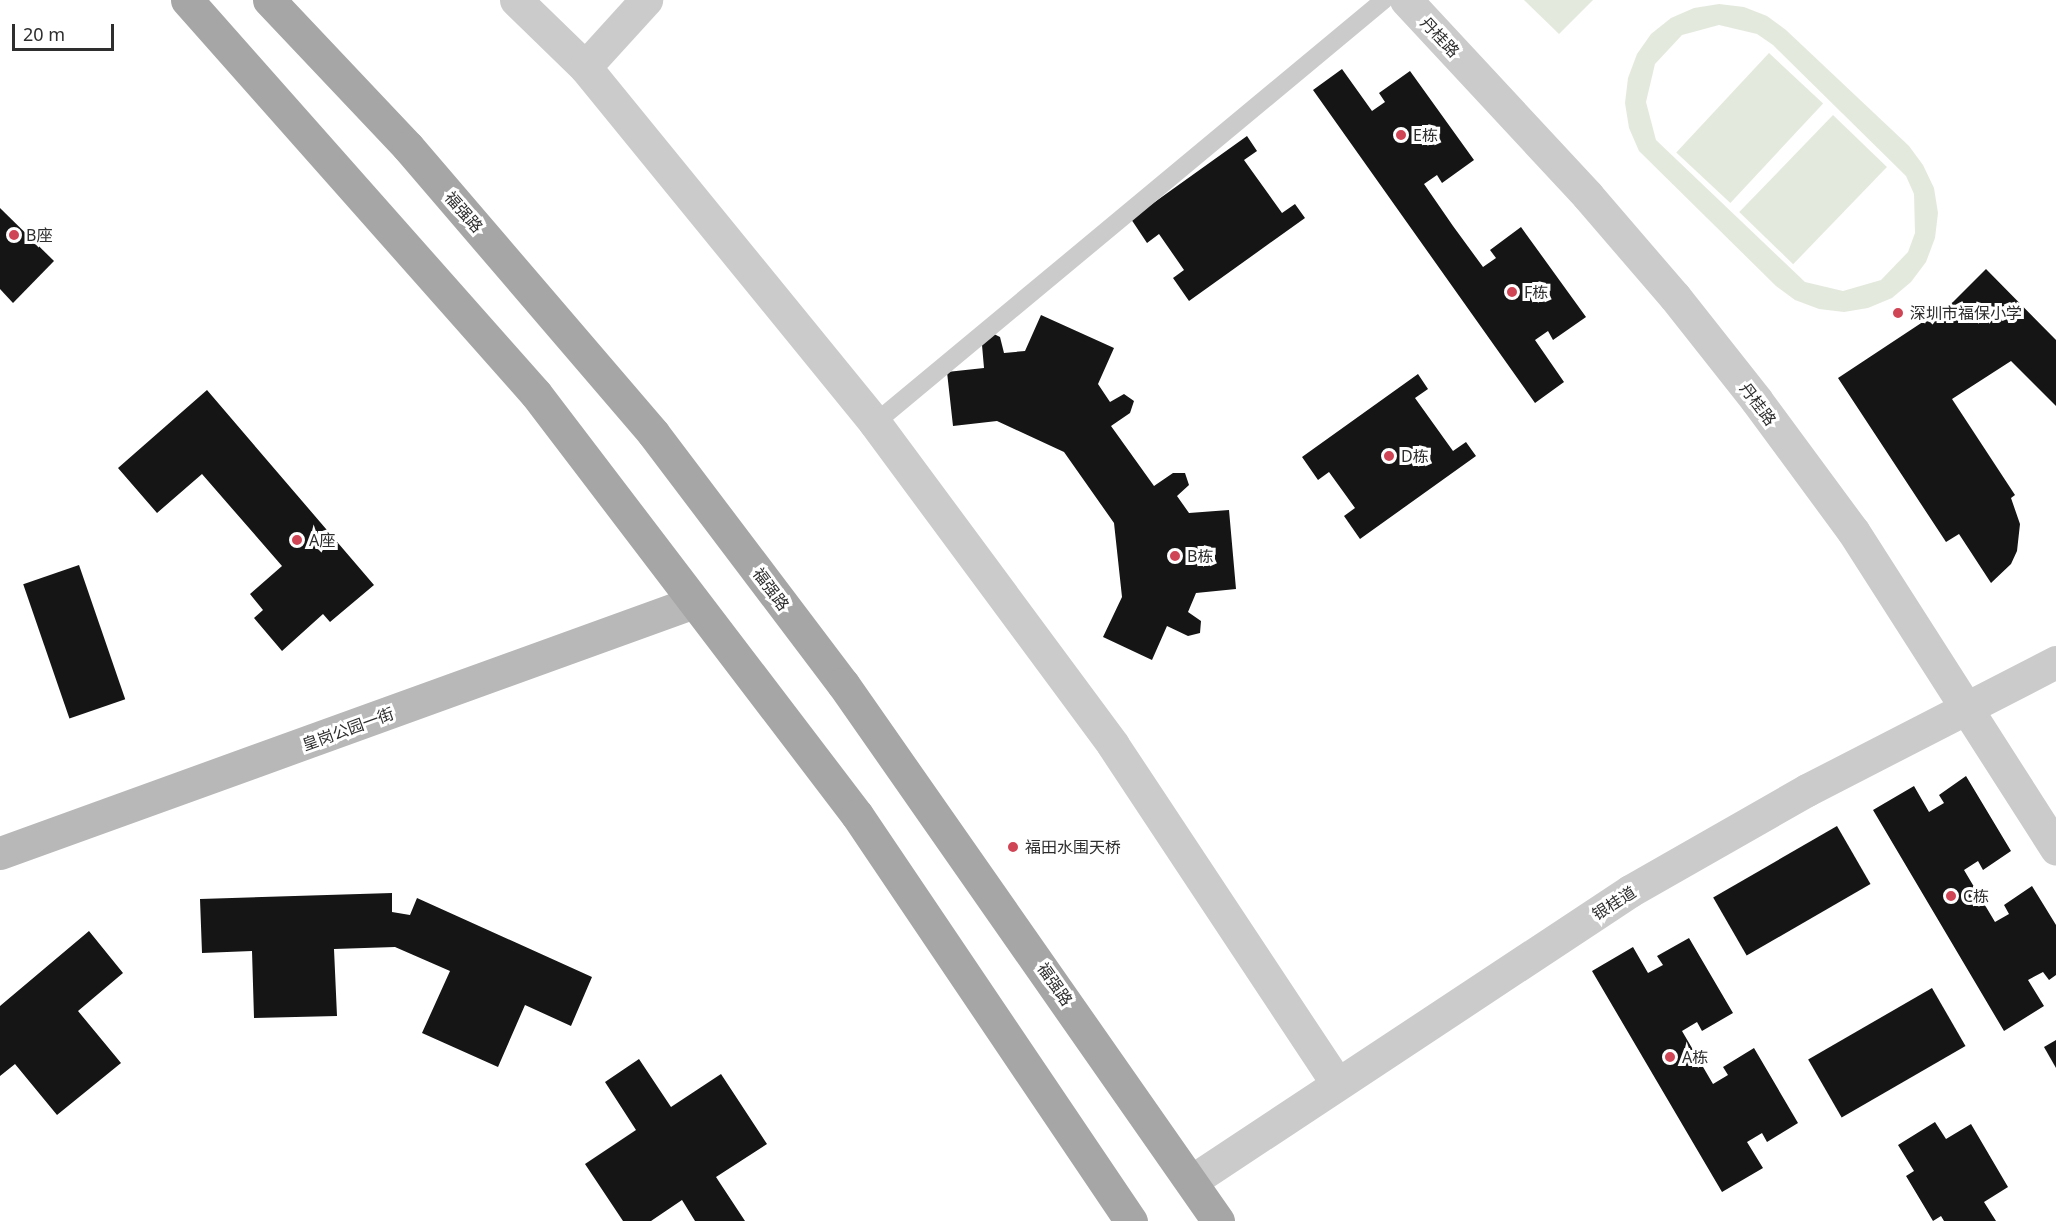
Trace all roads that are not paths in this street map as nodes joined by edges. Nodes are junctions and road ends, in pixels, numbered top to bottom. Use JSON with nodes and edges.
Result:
{"nodes":[{"id":1,"x":187,"y":0,"type":"edge"},
{"id":2,"x":269,"y":0,"type":"edge"},
{"id":3,"x":516,"y":0,"type":"edge"},
{"id":4,"x":646,"y":0,"type":"edge"},
{"id":5,"x":1384,"y":0,"type":"edge"},
{"id":6,"x":1406,"y":0,"type":"edge"},
{"id":7,"x":585,"y":67,"type":"junction"},
{"id":8,"x":875,"y":423,"type":"junction"},
{"id":9,"x":694,"y":602,"type":"junction"},
{"id":10,"x":2056,"y":662,"type":"edge"},
{"id":11,"x":1968,"y":708,"type":"junction"},
{"id":12,"x":2056,"y":849,"type":"edge"},
{"id":13,"x":0,"y":854,"type":"edge"},
{"id":14,"x":1337,"y":1083,"type":"junction"},
{"id":15,"x":1193,"y":1180,"type":"junction"},
{"id":16,"x":1131,"y":1221,"type":"edge"},
{"id":17,"x":1218,"y":1221,"type":"edge"}],
"edges":[{"from":1,"to":9,"type":"main road"},
{"from":2,"to":15,"type":"main road","name":"福强路"},
{"from":3,"to":7,"type":"street"},
{"from":4,"to":7,"type":"street"},
{"from":5,"to":8,"type":"lane"},
{"from":6,"to":11,"type":"street","name":"丹桂路"},
{"from":7,"to":8,"type":"street"},
{"from":8,"to":14,"type":"street"},
{"from":9,"to":13,"type":"street","name":"皇岗公园一街"},
{"from":9,"to":16,"type":"main road"},
{"from":10,"to":11,"type":"street","name":"银桂道"},
{"from":11,"to":12,"type":"street","name":"丹桂路"},
{"from":11,"to":14,"type":"street","name":"银桂道"},
{"from":14,"to":15,"type":"street","name":"银桂道"},
{"from":15,"to":17,"type":"main road","name":"福强路"}]}
